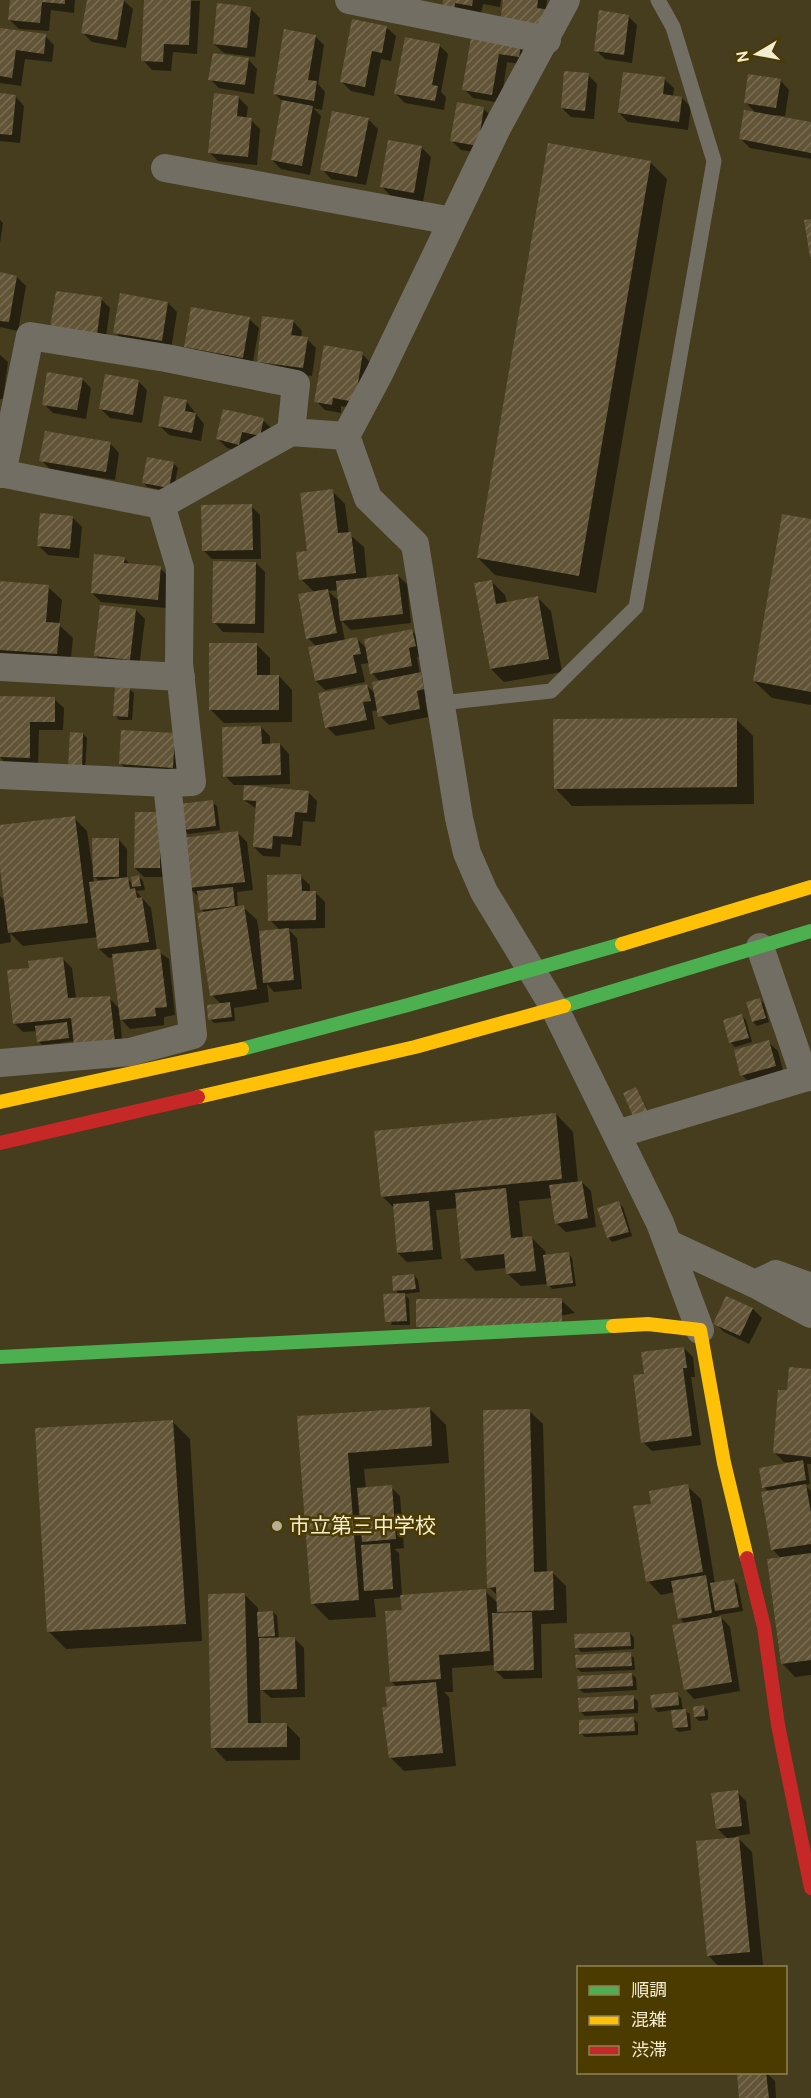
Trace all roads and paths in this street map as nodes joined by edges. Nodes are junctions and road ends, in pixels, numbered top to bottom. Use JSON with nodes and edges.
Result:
{"nodes":[{"id":1,"x":349,"y":0,"type":"edge"},
{"id":2,"x":566,"y":0,"type":"edge"},
{"id":3,"x":658,"y":0,"type":"edge"},
{"id":4,"x":547,"y":40,"type":"junction"},
{"id":5,"x":165,"y":168,"type":"dead end"},
{"id":6,"x":452,"y":221,"type":"junction"},
{"id":7,"x":291,"y":432,"type":"junction"},
{"id":8,"x":346,"y":436,"type":"junction"},
{"id":9,"x":1,"y":474,"type":"edge"},
{"id":10,"x":161,"y":505,"type":"junction"},
{"id":11,"x":0,"y":667,"type":"edge"},
{"id":12,"x":181,"y":677,"type":"junction"},
{"id":13,"x":441,"y":703,"type":"junction"},
{"id":14,"x":0,"y":776,"type":"edge"},
{"id":15,"x":167,"y":783,"type":"junction"},
{"id":16,"x":811,"y":887,"type":"edge"},
{"id":17,"x":811,"y":931,"type":"edge"},
{"id":18,"x":760,"y":947,"type":"junction"},
{"id":19,"x":533,"y":972,"type":"junction"},
{"id":20,"x":555,"y":1009,"type":"junction"},
{"id":21,"x":195,"y":1047,"type":"junction"},
{"id":22,"x":98,"y":1055,"type":"junction"},
{"id":23,"x":0,"y":1063,"type":"edge"},
{"id":24,"x":808,"y":1077,"type":"edge"},
{"id":25,"x":93,"y":1084,"type":"junction"},
{"id":26,"x":0,"y":1102,"type":"edge"},
{"id":27,"x":617,"y":1134,"type":"junction"},
{"id":28,"x":0,"y":1143,"type":"edge"},
{"id":29,"x":669,"y":1244,"type":"junction"},
{"id":30,"x":755,"y":1284,"type":"junction"},
{"id":31,"x":811,"y":1287,"type":"edge"},
{"id":32,"x":811,"y":1314,"type":"edge"},
{"id":33,"x":700,"y":1330,"type":"junction"},
{"id":34,"x":0,"y":1357,"type":"edge"},
{"id":35,"x":811,"y":1888,"type":"edge"}],
"edges":[{"from":1,"to":4,"type":"street"},
{"from":2,"to":4,"type":"street"},
{"from":3,"to":13,"type":"lane"},
{"from":4,"to":6,"type":"street"},
{"from":5,"to":6,"type":"street"},
{"from":6,"to":8,"type":"street"},
{"from":7,"to":8,"type":"street"},
{"from":7,"to":9,"type":"street"},
{"from":7,"to":10,"type":"street"},
{"from":8,"to":13,"type":"street"},
{"from":9,"to":10,"type":"street"},
{"from":10,"to":12,"type":"street"},
{"from":11,"to":12,"type":"street"},
{"from":12,"to":15,"type":"street"},
{"from":13,"to":19,"type":"street"},
{"from":14,"to":15,"type":"street"},
{"from":15,"to":21,"type":"street"},
{"from":16,"to":19,"type":"street"},
{"from":17,"to":18,"type":"street"},
{"from":18,"to":20,"type":"street"},
{"from":18,"to":24,"type":"street"},
{"from":19,"to":20,"type":"street"},
{"from":19,"to":21,"type":"street"},
{"from":20,"to":27,"type":"street"},
{"from":20,"to":28,"type":"street"},
{"from":21,"to":22,"type":"street"},
{"from":21,"to":25,"type":"street"},
{"from":22,"to":23,"type":"street"},
{"from":22,"to":25,"type":"street"},
{"from":24,"to":27,"type":"street"},
{"from":25,"to":26,"type":"street"},
{"from":27,"to":29,"type":"street"},
{"from":29,"to":30,"type":"street"},
{"from":29,"to":33,"type":"street"},
{"from":30,"to":31,"type":"street"},
{"from":30,"to":32,"type":"street"},
{"from":33,"to":34,"type":"street"},
{"from":33,"to":35,"type":"street"}]}
